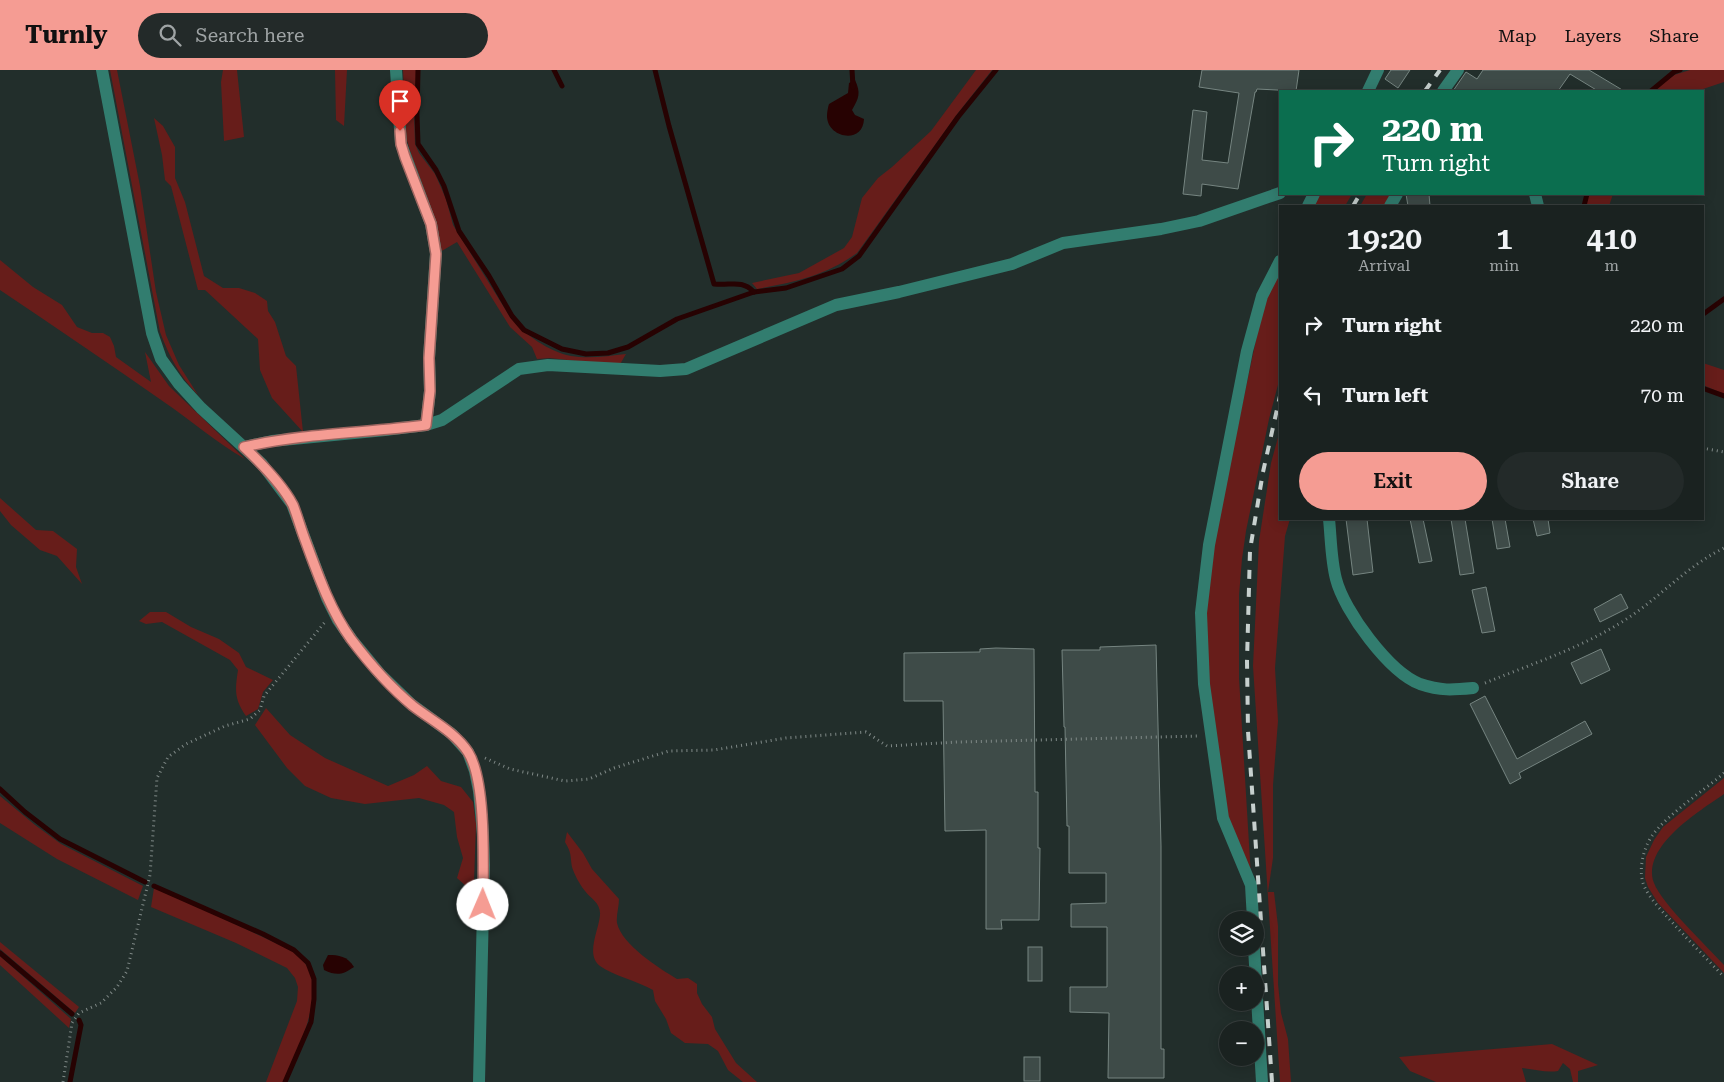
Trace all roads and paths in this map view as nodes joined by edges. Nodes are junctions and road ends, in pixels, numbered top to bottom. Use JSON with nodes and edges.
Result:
{"nodes":[{"id":1,"x":102,"y":70,"type":"edge"},
{"id":2,"x":396,"y":70,"type":"edge"},
{"id":3,"x":1378,"y":70,"type":"edge"},
{"id":4,"x":1458,"y":70,"type":"edge"},
{"id":5,"x":1368,"y":90,"type":"edge"},
{"id":6,"x":1444,"y":90,"type":"edge"},
{"id":7,"x":1279,"y":193,"type":"edge"},
{"id":8,"x":1279,"y":263,"type":"edge"},
{"id":9,"x":426,"y":425,"type":"junction"},
{"id":10,"x":244,"y":447,"type":"junction"},
{"id":11,"x":1704,"y":448,"type":"edge"},
{"id":12,"x":1724,"y":452,"type":"edge"},
{"id":13,"x":1329,"y":520,"type":"edge"},
{"id":14,"x":1724,"y":548,"type":"edge"},
{"id":15,"x":333,"y":610,"type":"junction"},
{"id":16,"x":1473,"y":688,"type":"joint"},
{"id":17,"x":1212,"y":736,"type":"junction"},
{"id":18,"x":468,"y":752,"type":"junction"},
{"id":19,"x":1724,"y":773,"type":"edge"},
{"id":20,"x":1252,"y":911,"type":"edge"},
{"id":21,"x":1254,"y":956,"type":"edge"},
{"id":22,"x":1724,"y":977,"type":"edge"},
{"id":23,"x":63,"y":1082,"type":"edge"},
{"id":24,"x":479,"y":1082,"type":"edge"},
{"id":25,"x":1262,"y":1082,"type":"edge"}],
"edges":[{"from":1,"to":10,"type":"street"},
{"from":2,"to":9,"type":"street"},
{"from":3,"to":5,"type":"street"},
{"from":4,"to":6,"type":"street"},
{"from":7,"to":9,"type":"street"},
{"from":8,"to":17,"type":"street"},
{"from":9,"to":10,"type":"street"},
{"from":10,"to":15,"type":"street"},
{"from":11,"to":12,"type":"path"},
{"from":13,"to":16,"type":"street"},
{"from":14,"to":16,"type":"path"},
{"from":15,"to":18,"type":"street"},
{"from":15,"to":23,"type":"path"},
{"from":17,"to":18,"type":"path"},
{"from":17,"to":20,"type":"street"},
{"from":18,"to":24,"type":"street"},
{"from":19,"to":22,"type":"path"},
{"from":21,"to":25,"type":"street"}]}
